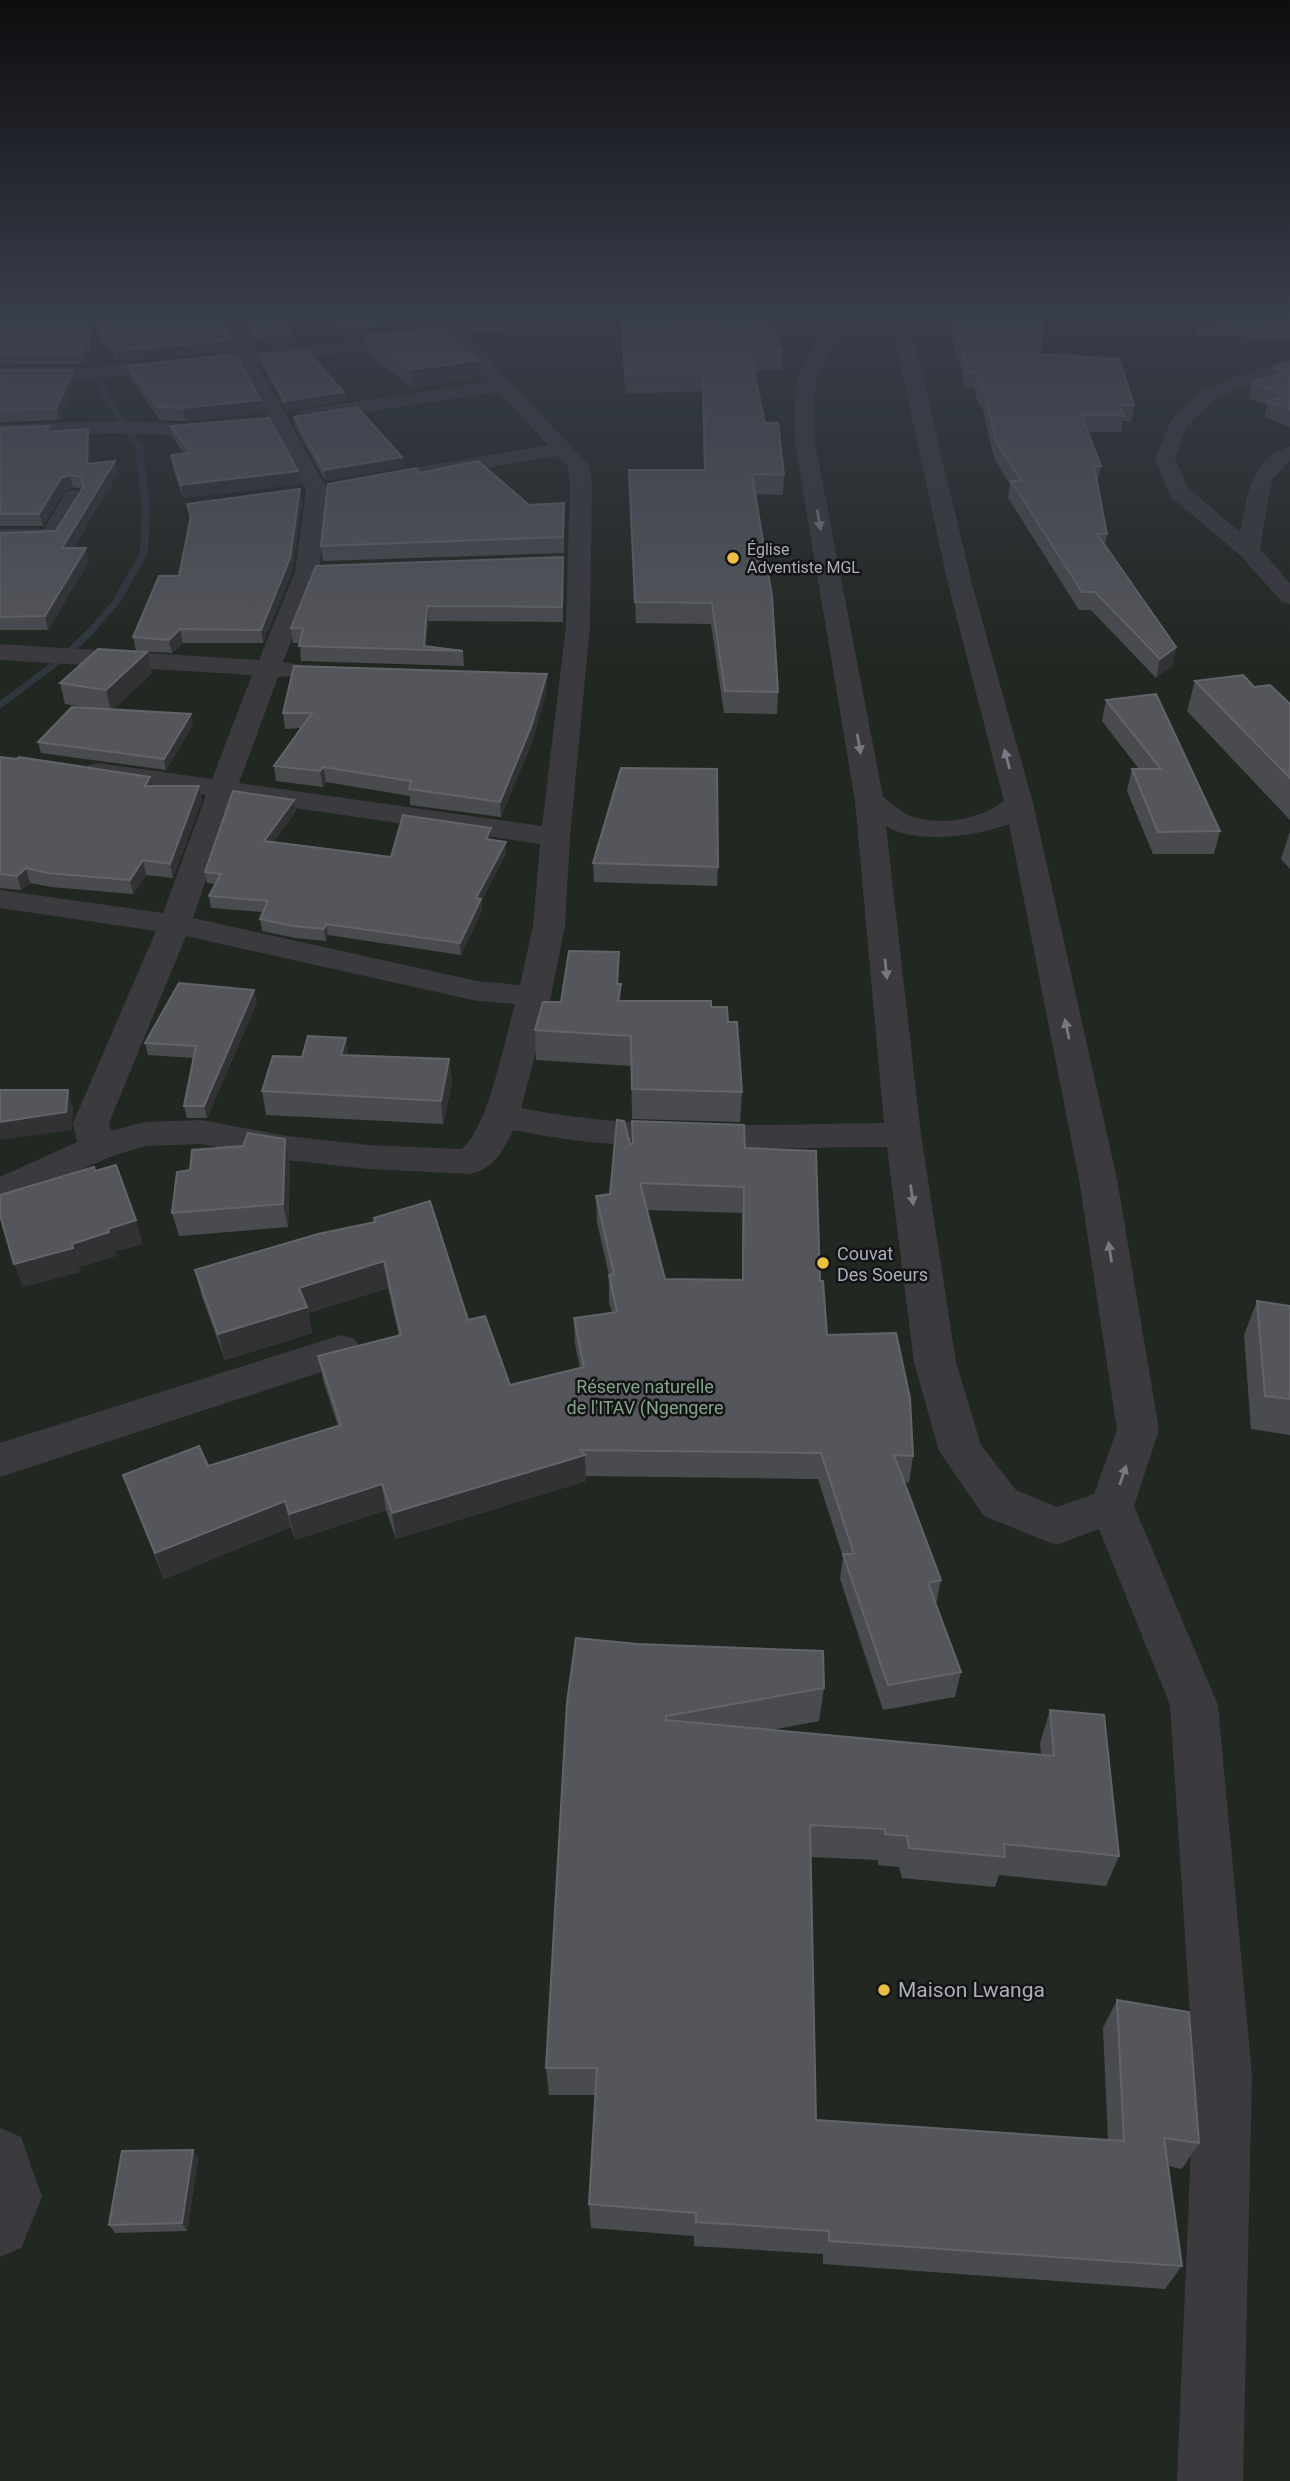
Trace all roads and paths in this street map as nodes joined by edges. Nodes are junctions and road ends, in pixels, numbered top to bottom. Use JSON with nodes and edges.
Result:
{"nodes":[{"id":1,"x":67,"y":429,"type":"edge"},
{"id":2,"x":158,"y":429,"type":"edge"},
{"id":3,"x":195,"y":429,"type":"edge"},
{"id":4,"x":260,"y":429,"type":"edge"},
{"id":5,"x":543,"y":429,"type":"edge"},
{"id":6,"x":804,"y":429,"type":"edge"},
{"id":7,"x":930,"y":429,"type":"edge"},
{"id":8,"x":1176,"y":429,"type":"edge"},
{"id":9,"x":0,"y":431,"type":"edge"},
{"id":10,"x":561,"y":449,"type":"junction"},
{"id":11,"x":1290,"y":453,"type":"edge"},
{"id":12,"x":304,"y":492,"type":"junction"},
{"id":13,"x":74,"y":497,"type":"edge"},
{"id":14,"x":0,"y":536,"type":"edge"},
{"id":15,"x":1248,"y":550,"type":"junction"},
{"id":16,"x":334,"y":570,"type":"edge"},
{"id":17,"x":307,"y":572,"type":"junction"},
{"id":18,"x":1288,"y":593,"type":"edge"},
{"id":19,"x":0,"y":652,"type":"edge"},
{"id":20,"x":269,"y":670,"type":"junction"},
{"id":21,"x":310,"y":671,"type":"edge"},
{"id":22,"x":78,"y":768,"type":"edge"},
{"id":23,"x":224,"y":789,"type":"junction"},
{"id":24,"x":869,"y":801,"type":"junction"},
{"id":25,"x":1018,"y":803,"type":"junction"},
{"id":26,"x":555,"y":837,"type":"junction"},
{"id":27,"x":0,"y":899,"type":"edge"},
{"id":28,"x":176,"y":924,"type":"junction"},
{"id":29,"x":534,"y":996,"type":"junction"},
{"id":30,"x":501,"y":1116,"type":"junction"},
{"id":31,"x":903,"y":1135,"type":"junction"},
{"id":32,"x":97,"y":1148,"type":"junction"},
{"id":33,"x":0,"y":1192,"type":"edge"},
{"id":34,"x":341,"y":1350,"type":"edge"},
{"id":35,"x":0,"y":1460,"type":"edge"},
{"id":36,"x":1111,"y":1506,"type":"junction"},
{"id":37,"x":0,"y":2158,"type":"edge"},
{"id":38,"x":0,"y":2227,"type":"edge"},
{"id":39,"x":1210,"y":2481,"type":"edge"}],
"edges":[{"from":1,"to":9,"type":"street"},
{"from":2,"to":3,"type":"street"},
{"from":4,"to":12,"type":"street"},
{"from":5,"to":10,"type":"street"},
{"from":6,"to":24,"type":"street","one_way":true},
{"from":25,"to":7,"type":"street","one_way":true},
{"from":8,"to":15,"type":"street"},
{"from":10,"to":12,"type":"street"},
{"from":10,"to":26,"type":"street"},
{"from":11,"to":15,"type":"street"},
{"from":12,"to":17,"type":"street"},
{"from":13,"to":14,"type":"street"},
{"from":15,"to":18,"type":"street"},
{"from":16,"to":17,"type":"street"},
{"from":17,"to":20,"type":"street"},
{"from":19,"to":20,"type":"street"},
{"from":20,"to":21,"type":"street"},
{"from":20,"to":23,"type":"street"},
{"from":22,"to":23,"type":"street"},
{"from":23,"to":26,"type":"street"},
{"from":23,"to":28,"type":"street"},
{"from":24,"to":25,"type":"street"},
{"from":24,"to":31,"type":"street","one_way":true},
{"from":36,"to":25,"type":"street","one_way":true},
{"from":26,"to":29,"type":"street"},
{"from":27,"to":28,"type":"street"},
{"from":28,"to":29,"type":"street"},
{"from":28,"to":32,"type":"street"},
{"from":29,"to":30,"type":"street"},
{"from":30,"to":31,"type":"street"},
{"from":30,"to":32,"type":"street"},
{"from":31,"to":36,"type":"street","one_way":true},
{"from":32,"to":33,"type":"street"},
{"from":34,"to":35,"type":"street"},
{"from":36,"to":39,"type":"street"},
{"from":37,"to":38,"type":"street"}]}
